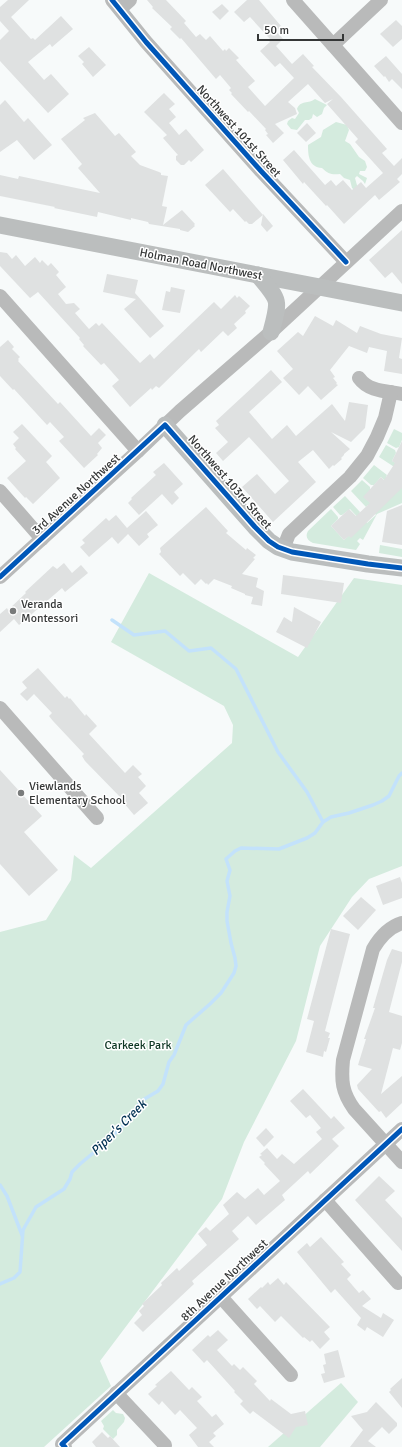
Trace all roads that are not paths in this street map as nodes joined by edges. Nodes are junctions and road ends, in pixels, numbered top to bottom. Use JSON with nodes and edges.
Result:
{"nodes":[{"id":1,"x":293,"y":0,"type":"edge"},
{"id":2,"x":382,"y":0,"type":"edge"},
{"id":3,"x":120,"y":3,"type":"edge"},
{"id":4,"x":333,"y":45,"type":"junction"},
{"id":5,"x":402,"y":123,"type":"edge"},
{"id":6,"x":402,"y":211,"type":"edge"},
{"id":7,"x":0,"y":225,"type":"edge"},
{"id":8,"x":346,"y":262,"type":"junction"},
{"id":9,"x":258,"y":275,"type":"junction"},
{"id":10,"x":320,"y":287,"type":"junction"},
{"id":11,"x":0,"y":296,"type":"edge"},
{"id":12,"x":402,"y":302,"type":"edge"},
{"id":13,"x":271,"y":332,"type":"junction"},
{"id":14,"x":359,"y":378,"type":"dead end"},
{"id":15,"x":396,"y":393,"type":"edge"},
{"id":16,"x":165,"y":425,"type":"junction"},
{"id":17,"x":138,"y":451,"type":"junction"},
{"id":18,"x":0,"y":491,"type":"edge"},
{"id":19,"x":42,"y":539,"type":"junction"},
{"id":20,"x":283,"y":549,"type":"junction"},
{"id":21,"x":402,"y":568,"type":"edge"},
{"id":22,"x":0,"y":577,"type":"edge"},
{"id":23,"x":0,"y":708,"type":"edge"},
{"id":24,"x":97,"y":818,"type":"dead end"},
{"id":25,"x":402,"y":923,"type":"edge"},
{"id":26,"x":402,"y":1129,"type":"edge"},
{"id":27,"x":386,"y":1144,"type":"junction"},
{"id":28,"x":402,"y":1162,"type":"edge"},
{"id":29,"x":325,"y":1200,"type":"junction"},
{"id":30,"x":398,"y":1283,"type":"dead end"},
{"id":31,"x":221,"y":1297,"type":"junction"},
{"id":32,"x":291,"y":1375,"type":"dead end"},
{"id":33,"x":116,"y":1393,"type":"junction"},
{"id":34,"x":165,"y":1445,"type":"dead end"},
{"id":35,"x":65,"y":1447,"type":"edge"}],
"edges":[{"from":1,"to":4,"type":"street"},
{"from":2,"to":4,"type":"street"},
{"from":3,"to":8,"type":"street","name":"Northwest 101st Street"},
{"from":4,"to":5,"type":"street"},
{"from":6,"to":8,"type":"street","name":"3rd Avenue Northwest"},
{"from":7,"to":9,"type":"main road","name":"Holman Road Northwest"},
{"from":8,"to":10,"type":"street","name":"3rd Avenue Northwest"},
{"from":9,"to":10,"type":"main road","name":"Holman Road Northwest"},
{"from":9,"to":13,"type":"main road"},
{"from":10,"to":12,"type":"main road","name":"Holman Road Northwest"},
{"from":10,"to":13,"type":"street","name":"3rd Avenue Northwest"},
{"from":11,"to":17,"type":"street"},
{"from":13,"to":16,"type":"street","name":"3rd Avenue Northwest"},
{"from":14,"to":15,"type":"street"},
{"from":15,"to":20,"type":"street"},
{"from":16,"to":17,"type":"street","name":"3rd Avenue Northwest"},
{"from":16,"to":20,"type":"main road","name":"Northwest 103rd Street"},
{"from":17,"to":19,"type":"street","name":"3rd Avenue Northwest"},
{"from":18,"to":19,"type":"street"},
{"from":19,"to":22,"type":"street","name":"3rd Avenue Northwest"},
{"from":20,"to":21,"type":"main road","name":"Northwest 103rd Street"},
{"from":23,"to":24,"type":"street"},
{"from":25,"to":27,"type":"street"},
{"from":26,"to":27,"type":"street","name":"8th Avenue Northwest"},
{"from":27,"to":28,"type":"street"},
{"from":27,"to":29,"type":"street","name":"8th Avenue Northwest"},
{"from":29,"to":30,"type":"street"},
{"from":29,"to":31,"type":"street","name":"8th Avenue Northwest"},
{"from":31,"to":32,"type":"street"},
{"from":31,"to":33,"type":"street","name":"8th Avenue Northwest"},
{"from":33,"to":34,"type":"street"},
{"from":33,"to":35,"type":"street","name":"8th Avenue Northwest"}]}
